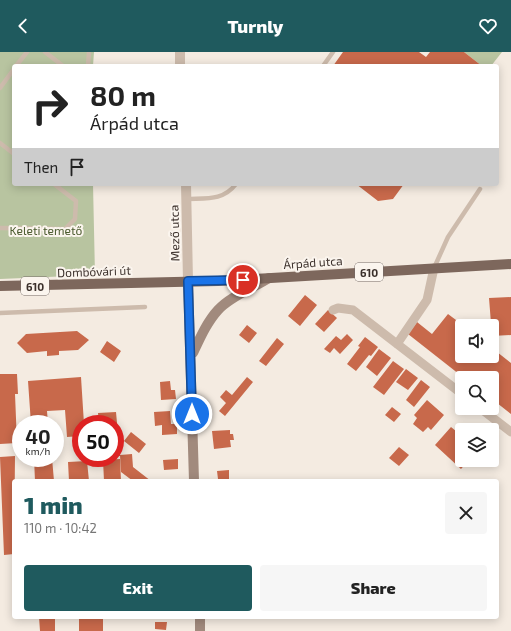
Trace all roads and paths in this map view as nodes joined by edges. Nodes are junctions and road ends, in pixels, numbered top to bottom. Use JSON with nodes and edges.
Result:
{"nodes":[{"id":1,"x":27,"y":52,"type":"edge"},
{"id":2,"x":45,"y":52,"type":"edge"},
{"id":3,"x":89,"y":52,"type":"edge"},
{"id":4,"x":180,"y":52,"type":"edge"},
{"id":5,"x":333,"y":52,"type":"edge"},
{"id":6,"x":18,"y":64,"type":"edge"},
{"id":7,"x":61,"y":64,"type":"edge"},
{"id":8,"x":88,"y":64,"type":"edge"},
{"id":9,"x":180,"y":64,"type":"edge"},
{"id":10,"x":324,"y":64,"type":"edge"},
{"id":11,"x":12,"y":72,"type":"edge"},
{"id":12,"x":0,"y":88,"type":"edge"},
{"id":13,"x":0,"y":143,"type":"edge"},
{"id":14,"x":12,"y":152,"type":"edge"},
{"id":15,"x":57,"y":186,"type":"edge"},
{"id":16,"x":186,"y":186,"type":"edge"},
{"id":17,"x":234,"y":186,"type":"edge"},
{"id":18,"x":480,"y":189,"type":"dead end"},
{"id":19,"x":187,"y":199,"type":"junction"},
{"id":20,"x":0,"y":228,"type":"edge"},
{"id":21,"x":511,"y":264,"type":"edge"},
{"id":22,"x":434,"y":268,"type":"junction"},
{"id":23,"x":269,"y":278,"type":"junction"},
{"id":24,"x":188,"y":281,"type":"junction"},
{"id":25,"x":0,"y":286,"type":"edge"},
{"id":26,"x":145,"y":307,"type":"dead end"},
{"id":27,"x":333,"y":310,"type":"dead end"},
{"id":28,"x":0,"y":313,"type":"edge"},
{"id":29,"x":398,"y":344,"type":"junction"},
{"id":30,"x":192,"y":355,"type":"junction"},
{"id":31,"x":455,"y":389,"type":"edge"},
{"id":32,"x":489,"y":415,"type":"edge"},
{"id":33,"x":511,"y":432,"type":"edge"},
{"id":34,"x":194,"y":479,"type":"edge"},
{"id":35,"x":200,"y":619,"type":"edge"},
{"id":36,"x":200,"y":631,"type":"edge"}],
"edges":[{"from":1,"to":6,"type":"lane"},
{"from":2,"to":7,"type":"lane"},
{"from":3,"to":8,"type":"lane"},
{"from":4,"to":9,"type":"street"},
{"from":5,"to":10,"type":"lane"},
{"from":11,"to":12,"type":"lane"},
{"from":13,"to":14,"type":"lane"},
{"from":15,"to":20,"type":"lane"},
{"from":16,"to":19,"type":"street","name":"Mező utca"},
{"from":17,"to":19,"type":"lane"},
{"from":18,"to":22,"type":"lane"},
{"from":19,"to":24,"type":"street","name":"Mező utca"},
{"from":21,"to":22,"type":"main road","name":"Árpád utca","number":"610"},
{"from":22,"to":23,"type":"main road","name":"Árpád utca","number":"610"},
{"from":22,"to":29,"type":"street"},
{"from":23,"to":24,"type":"main road","name":"Árpád utca","number":"610"},
{"from":23,"to":30,"type":"main road"},
{"from":24,"to":25,"type":"main road","name":"Dombóvári út","number":"610"},
{"from":24,"to":30,"type":"main road"},
{"from":26,"to":28,"type":"lane"},
{"from":27,"to":29,"type":"street"},
{"from":29,"to":31,"type":"street"},
{"from":30,"to":34,"type":"main road"},
{"from":32,"to":33,"type":"street"},
{"from":35,"to":36,"type":"main road"}]}
